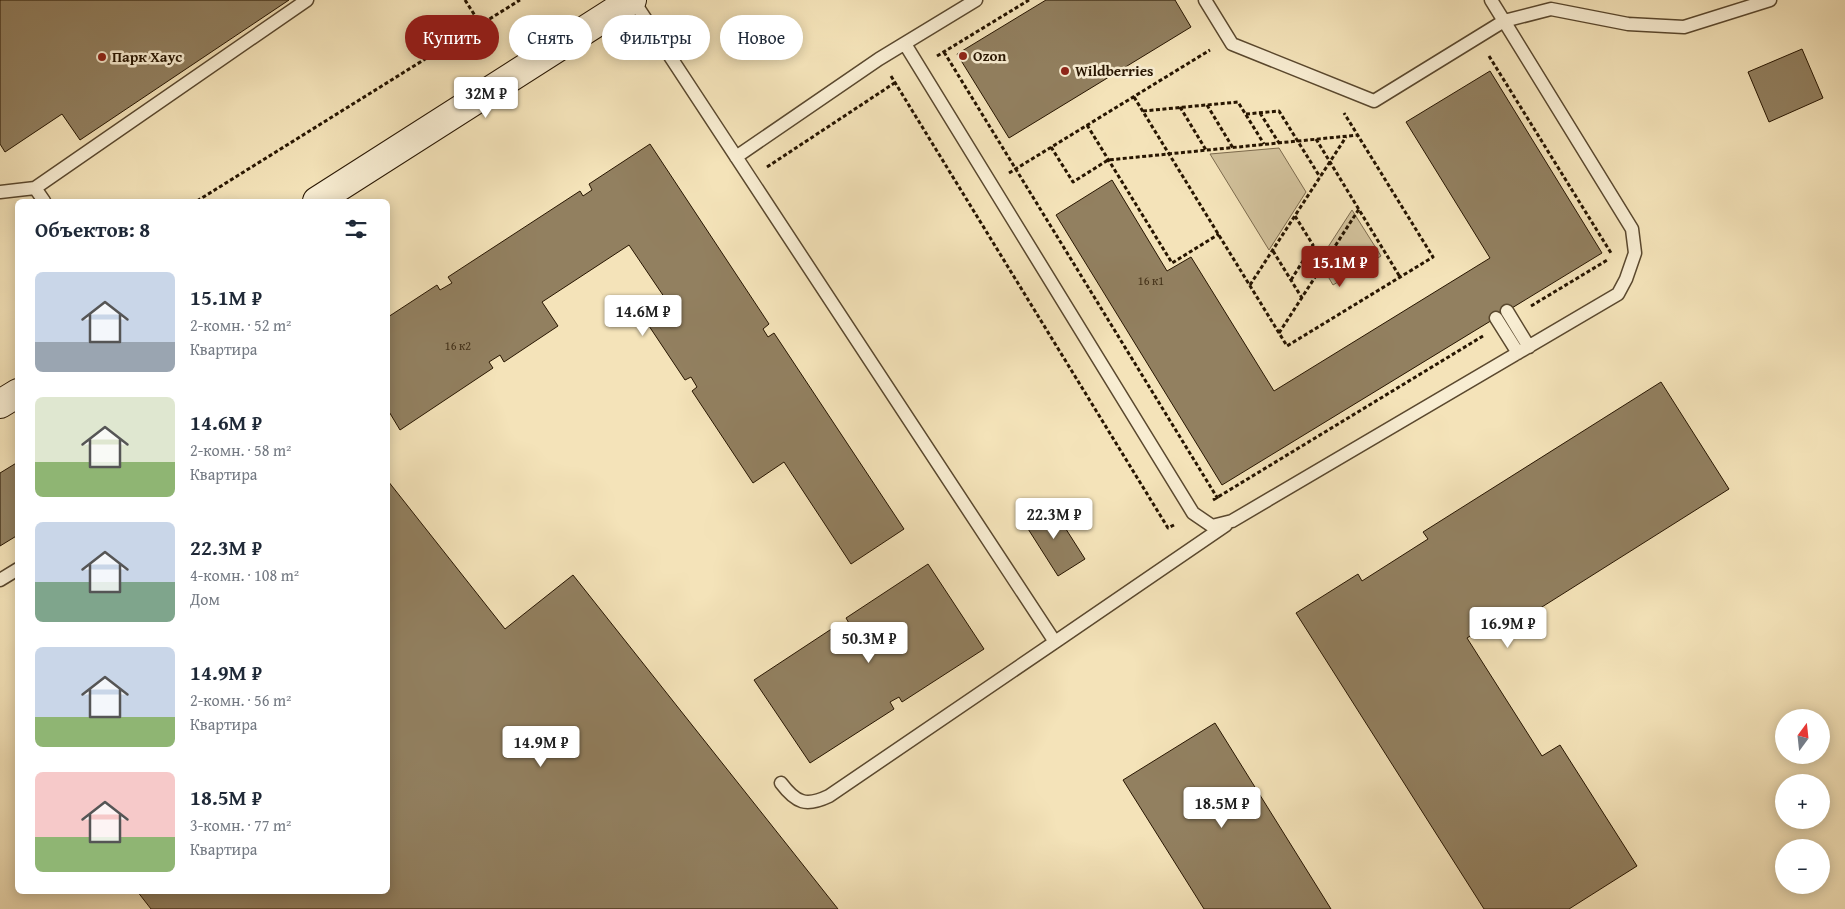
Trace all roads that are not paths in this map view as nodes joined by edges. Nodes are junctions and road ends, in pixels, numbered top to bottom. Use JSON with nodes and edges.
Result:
{"nodes":[{"id":1,"x":307,"y":0,"type":"edge"},
{"id":2,"x":632,"y":0,"type":"edge"},
{"id":3,"x":976,"y":0,"type":"edge"},
{"id":4,"x":1206,"y":0,"type":"edge"},
{"id":5,"x":1491,"y":0,"type":"edge"},
{"id":6,"x":1770,"y":0,"type":"edge"},
{"id":7,"x":1504,"y":21,"type":"junction"},
{"id":8,"x":905,"y":44,"type":"junction"},
{"id":9,"x":736,"y":156,"type":"junction"},
{"id":10,"x":35,"y":188,"type":"junction"},
{"id":11,"x":0,"y":192,"type":"edge"},
{"id":12,"x":43,"y":199,"type":"edge"},
{"id":13,"x":320,"y":199,"type":"edge"},
{"id":14,"x":1509,"y":314,"type":"road end"},
{"id":15,"x":1498,"y":322,"type":"road end"},
{"id":16,"x":1523,"y":350,"type":"junction"},
{"id":17,"x":15,"y":395,"type":"edge"},
{"id":18,"x":0,"y":404,"type":"edge"},
{"id":19,"x":1232,"y":521,"type":"junction"},
{"id":20,"x":15,"y":571,"type":"edge"},
{"id":21,"x":0,"y":580,"type":"edge"},
{"id":22,"x":1055,"y":642,"type":"junction"},
{"id":23,"x":781,"y":783,"type":"dead end"}],
"edges":[{"from":1,"to":10,"type":"lane"},
{"from":2,"to":9,"type":"lane"},
{"from":2,"to":13,"type":"main road"},
{"from":3,"to":8,"type":"lane"},
{"from":4,"to":7,"type":"lane"},
{"from":5,"to":7,"type":"lane"},
{"from":6,"to":7,"type":"lane"},
{"from":7,"to":16,"type":"lane"},
{"from":8,"to":9,"type":"lane"},
{"from":8,"to":19,"type":"lane"},
{"from":9,"to":22,"type":"lane"},
{"from":10,"to":11,"type":"lane"},
{"from":10,"to":12,"type":"lane"},
{"from":14,"to":16,"type":"lane"},
{"from":15,"to":16,"type":"lane"},
{"from":16,"to":19,"type":"lane"},
{"from":17,"to":18,"type":"main road"},
{"from":19,"to":22,"type":"lane"},
{"from":20,"to":21,"type":"lane"},
{"from":22,"to":23,"type":"lane"}]}
